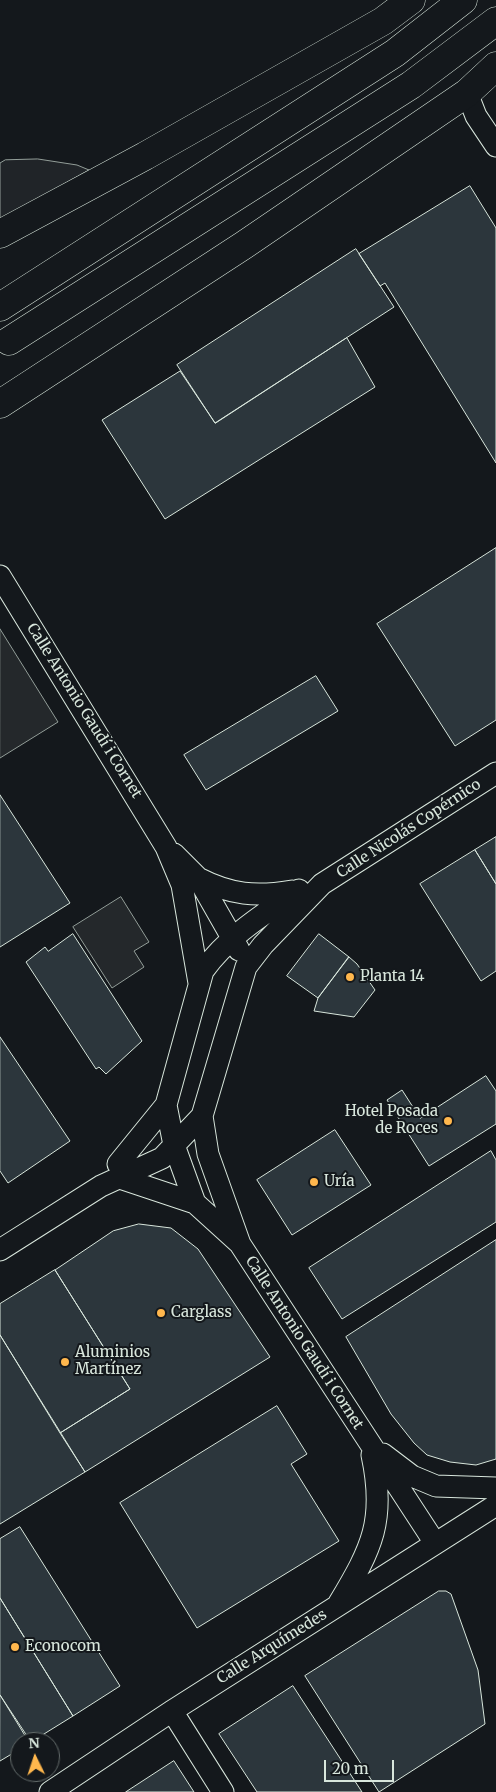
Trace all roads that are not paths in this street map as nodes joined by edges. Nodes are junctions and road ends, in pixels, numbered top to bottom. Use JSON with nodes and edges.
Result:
{"nodes":[{"id":1,"x":411,"y":0,"type":"edge"},
{"id":2,"x":463,"y":0,"type":"edge"},
{"id":3,"x":496,"y":21,"type":"edge"},
{"id":4,"x":496,"y":66,"type":"edge"},
{"id":5,"x":467,"y":93,"type":"junction"},
{"id":6,"x":496,"y":146,"type":"edge"},
{"id":7,"x":0,"y":234,"type":"edge"},
{"id":8,"x":0,"y":307,"type":"edge"},
{"id":9,"x":9,"y":341,"type":"dead end"},
{"id":10,"x":0,"y":404,"type":"edge"},
{"id":11,"x":0,"y":576,"type":"edge"},
{"id":12,"x":496,"y":773,"type":"edge"},
{"id":13,"x":190,"y":882,"type":"junction"},
{"id":14,"x":322,"y":884,"type":"junction"},
{"id":15,"x":298,"y":890,"type":"junction"},
{"id":16,"x":234,"y":938,"type":"junction"},
{"id":17,"x":263,"y":945,"type":"junction"},
{"id":18,"x":246,"y":967,"type":"junction"},
{"id":19,"x":199,"y":983,"type":"junction"},
{"id":20,"x":166,"y":1105,"type":"junction"},
{"id":21,"x":202,"y":1116,"type":"junction"},
{"id":22,"x":174,"y":1145,"type":"junction"},
{"id":23,"x":113,"y":1176,"type":"junction"},
{"id":24,"x":195,"y":1203,"type":"junction"},
{"id":25,"x":229,"y":1211,"type":"junction"},
{"id":26,"x":240,"y":1244,"type":"junction"},
{"id":27,"x":0,"y":1250,"type":"edge"},
{"id":28,"x":369,"y":1443,"type":"junction"},
{"id":29,"x":496,"y":1488,"type":"edge"},
{"id":30,"x":496,"y":1505,"type":"edge"},
{"id":31,"x":435,"y":1543,"type":"junction"},
{"id":32,"x":337,"y":1607,"type":"junction"},
{"id":33,"x":172,"y":1711,"type":"junction"},
{"id":34,"x":50,"y":1792,"type":"edge"},
{"id":35,"x":223,"y":1792,"type":"edge"}],
"edges":[{"from":1,"to":7,"type":"highway"},
{"from":2,"to":8,"type":"highway"},
{"from":3,"to":9,"type":"highway"},
{"from":4,"to":5,"type":"highway"},
{"from":5,"to":6,"type":"street"},
{"from":5,"to":10,"type":"highway"},
{"from":11,"to":13,"type":"street","name":"Calle Antonio Gaudí i Cornet"},
{"from":12,"to":14,"type":"street","name":"Calle Nicolás Copérnico"},
{"from":13,"to":15,"type":"street","name":"Calle Nicolás Copérnico"},
{"from":13,"to":16,"type":"street","name":"Calle Antonio Gaudí i Cornet"},
{"from":13,"to":19,"type":"street","name":"Calle Antonio Gaudí i Cornet"},
{"from":14,"to":15,"type":"street","name":"Calle Nicolás Copérnico"},
{"from":14,"to":17,"type":"street","name":"Calle Nicolás Copérnico"},
{"from":15,"to":16,"type":"street","name":"Calle Nicolás Copérnico"},
{"from":16,"to":17,"type":"street"},
{"from":16,"to":18,"type":"street","name":"Calle Antonio Gaudí i Cornet"},
{"from":16,"to":19,"type":"street","name":"Calle Antonio Gaudí i Cornet"},
{"from":17,"to":18,"type":"street","name":"Calle Antonio Gaudí i Cornet"},
{"from":18,"to":21,"type":"street","name":"Calle Antonio Gaudí i Cornet"},
{"from":19,"to":20,"type":"street","name":"Calle Antonio Gaudí i Cornet"},
{"from":20,"to":22,"type":"street","name":"Calle Antonio Gaudí i Cornet"},
{"from":20,"to":23,"type":"street"},
{"from":21,"to":22,"type":"street"},
{"from":21,"to":25,"type":"street","name":"Calle Antonio Gaudí i Cornet"},
{"from":22,"to":23,"type":"street"},
{"from":22,"to":24,"type":"street","name":"Calle Antonio Gaudí i Cornet"},
{"from":22,"to":25,"type":"street","name":"Calle Antonio Gaudí i Cornet"},
{"from":23,"to":24,"type":"street"},
{"from":23,"to":27,"type":"street"},
{"from":24,"to":26,"type":"street","name":"Calle Antonio Gaudí i Cornet"},
{"from":25,"to":26,"type":"street","name":"Calle Antonio Gaudí i Cornet"},
{"from":26,"to":28,"type":"street","name":"Calle Antonio Gaudí i Cornet"},
{"from":28,"to":29,"type":"street","name":"Calle Antonio Gaudí i Cornet"},
{"from":28,"to":31,"type":"street","name":"Calle Antonio Gaudí i Cornet"},
{"from":28,"to":32,"type":"street","name":"Calle Antonio Gaudí i Cornet"},
{"from":30,"to":31,"type":"street","name":"Calle Arquímedes"},
{"from":31,"to":32,"type":"street","name":"Calle Arquímedes"},
{"from":32,"to":33,"type":"street","name":"Calle Arquímedes"},
{"from":33,"to":34,"type":"street","name":"Calle Arquímedes"},
{"from":33,"to":35,"type":"street"}]}
